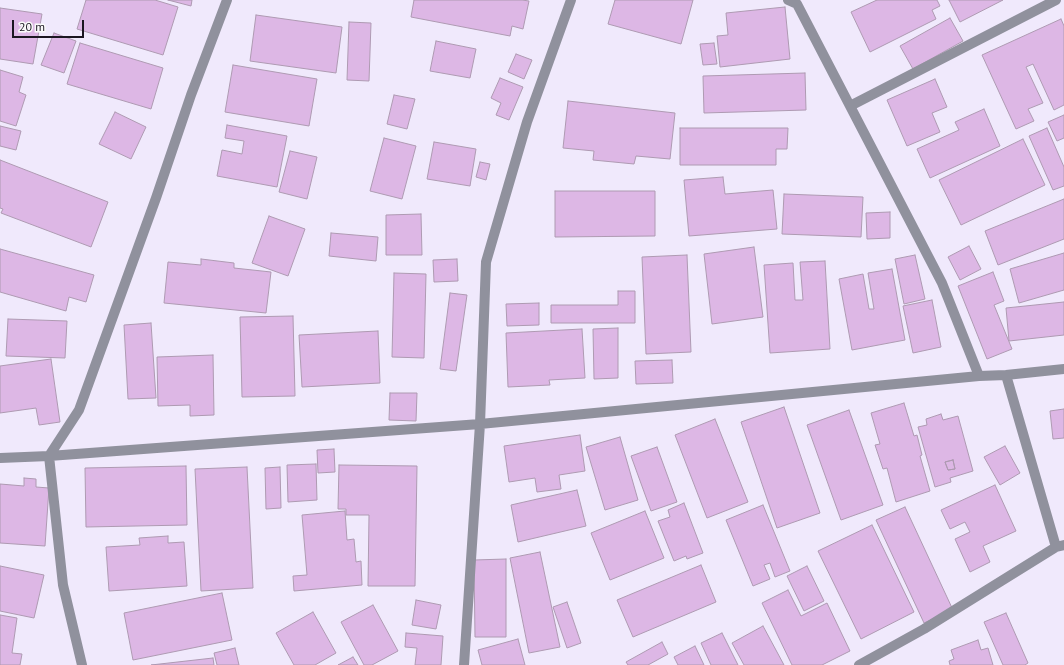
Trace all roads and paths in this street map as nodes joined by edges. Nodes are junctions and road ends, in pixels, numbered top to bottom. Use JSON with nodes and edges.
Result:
{"nodes":[{"id":1,"x":227,"y":0,"type":"edge"},
{"id":2,"x":571,"y":0,"type":"edge"},
{"id":3,"x":788,"y":0,"type":"edge"},
{"id":4,"x":1056,"y":0,"type":"edge"},
{"id":5,"x":850,"y":106,"type":"junction"},
{"id":6,"x":1064,"y":369,"type":"edge"},
{"id":7,"x":1006,"y":375,"type":"junction"},
{"id":8,"x":979,"y":376,"type":"junction"},
{"id":9,"x":480,"y":424,"type":"junction"},
{"id":10,"x":49,"y":456,"type":"junction"},
{"id":11,"x":0,"y":458,"type":"edge"},
{"id":12,"x":1060,"y":546,"type":"edge"},
{"id":13,"x":82,"y":665,"type":"edge"},
{"id":14,"x":464,"y":665,"type":"edge"},
{"id":15,"x":860,"y":665,"type":"edge"}],
"edges":[{"from":1,"to":10,"type":"street"},
{"from":2,"to":9,"type":"street"},
{"from":3,"to":5,"type":"street"},
{"from":4,"to":5,"type":"street"},
{"from":5,"to":8,"type":"street"},
{"from":6,"to":7,"type":"street"},
{"from":7,"to":8,"type":"street"},
{"from":7,"to":12,"type":"street"},
{"from":8,"to":9,"type":"street"},
{"from":9,"to":10,"type":"street"},
{"from":9,"to":14,"type":"street"},
{"from":10,"to":11,"type":"street"},
{"from":10,"to":13,"type":"street"},
{"from":12,"to":15,"type":"street"}]}
